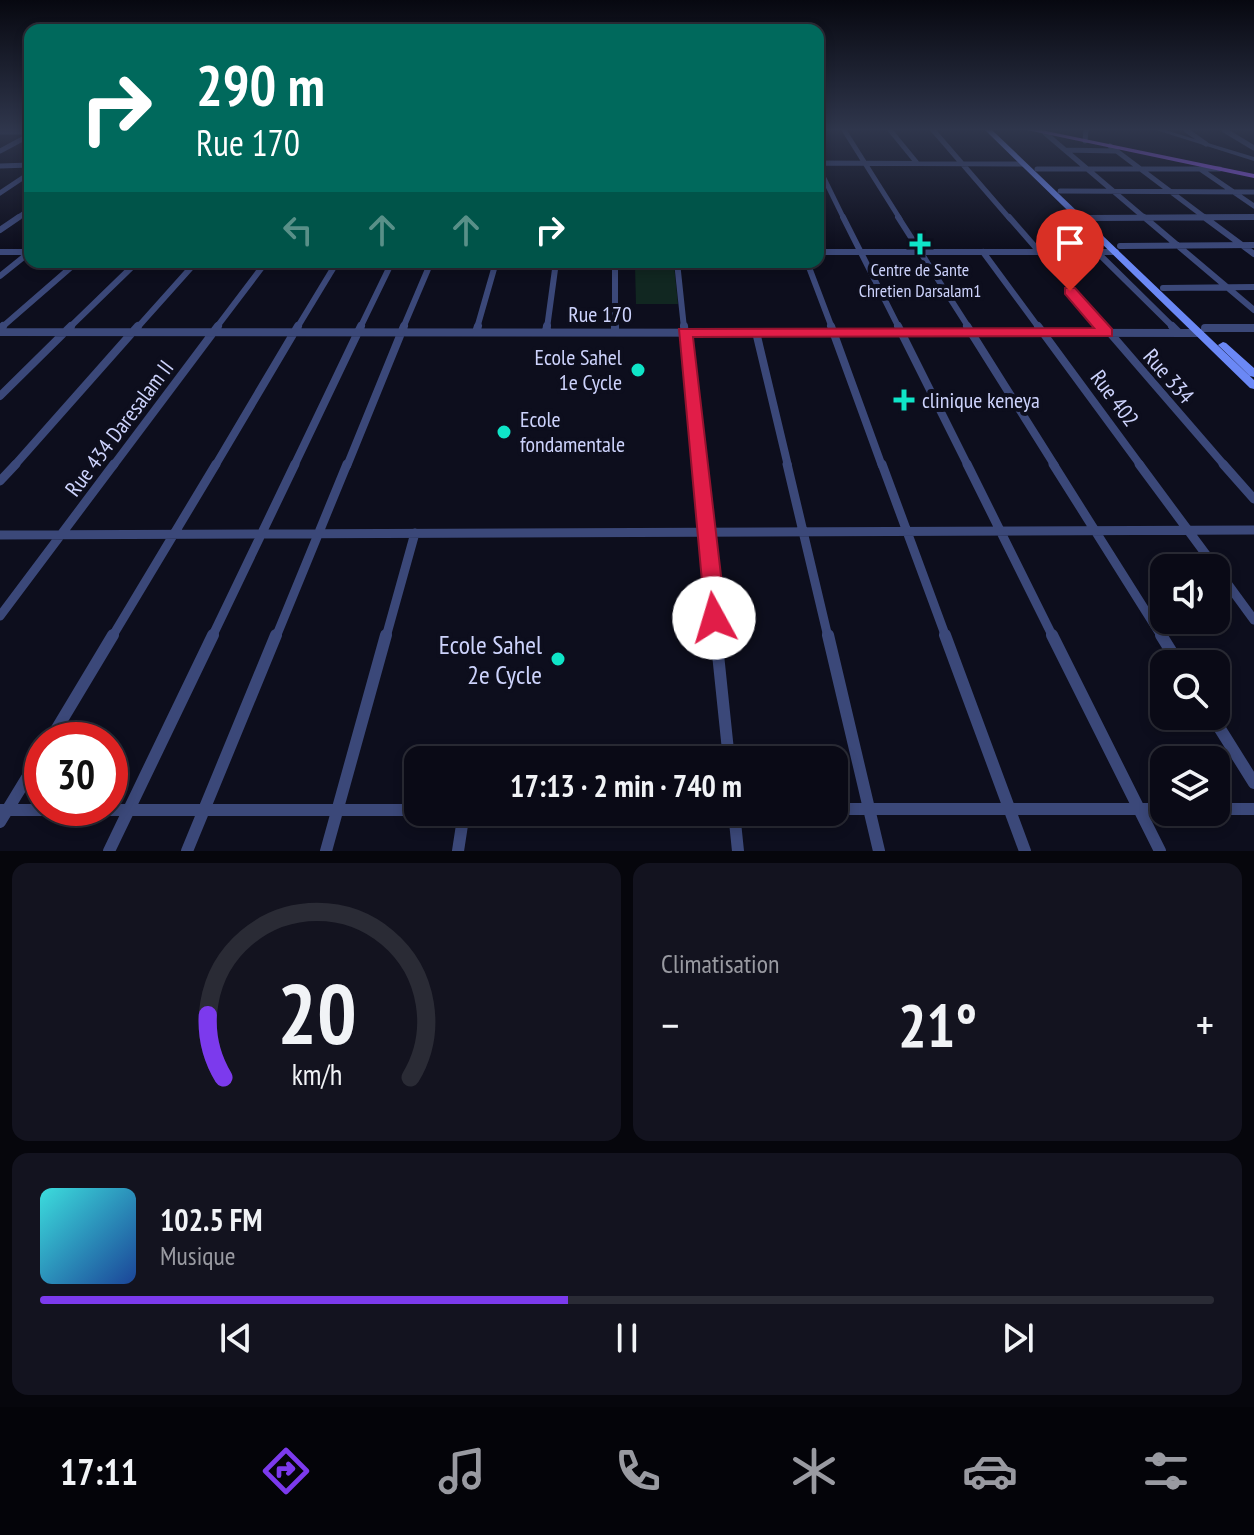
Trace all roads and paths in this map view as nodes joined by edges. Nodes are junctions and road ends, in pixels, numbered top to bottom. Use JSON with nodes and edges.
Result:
{"nodes":[{"id":1,"x":868,"y":170,"type":"edge"},
{"id":2,"x":965,"y":170,"type":"edge"},
{"id":3,"x":1029,"y":170,"type":"edge"},
{"id":4,"x":1038,"y":170,"type":"edge"},
{"id":5,"x":1088,"y":170,"type":"edge"},
{"id":6,"x":1141,"y":170,"type":"edge"},
{"id":7,"x":1200,"y":170,"type":"edge"},
{"id":8,"x":1223,"y":170,"type":"edge"},
{"id":9,"x":824,"y":176,"type":"edge"},
{"id":10,"x":1254,"y":176,"type":"edge"},
{"id":11,"x":24,"y":177,"type":"edge"},
{"id":12,"x":2,"y":191,"type":"edge"},
{"id":13,"x":1060,"y":191,"type":"junction"},
{"id":14,"x":1113,"y":191,"type":"junction"},
{"id":15,"x":1170,"y":191,"type":"junction"},
{"id":16,"x":1233,"y":192,"type":"junction"},
{"id":17,"x":1254,"y":192,"type":"edge"},
{"id":18,"x":1254,"y":206,"type":"edge"},
{"id":19,"x":24,"y":213,"type":"edge"},
{"id":20,"x":1145,"y":217,"type":"junction"},
{"id":21,"x":1205,"y":217,"type":"junction"},
{"id":22,"x":1254,"y":217,"type":"edge"},
{"id":23,"x":1089,"y":218,"type":"junction"},
{"id":24,"x":0,"y":230,"type":"edge"},
{"id":25,"x":1242,"y":245,"type":"junction"},
{"id":26,"x":1254,"y":245,"type":"edge"},
{"id":27,"x":1178,"y":246,"type":"junction"},
{"id":28,"x":1118,"y":249,"type":"junction"},
{"id":29,"x":0,"y":252,"type":"edge"},
{"id":30,"x":24,"y":252,"type":"edge"},
{"id":31,"x":824,"y":252,"type":"edge"},
{"id":32,"x":863,"y":252,"type":"junction"},
{"id":33,"x":921,"y":252,"type":"junction"},
{"id":34,"x":983,"y":252,"type":"junction"},
{"id":35,"x":1036,"y":252,"type":"junction"},
{"id":36,"x":1098,"y":253,"type":"junction"},
{"id":37,"x":1254,"y":254,"type":"edge"},
{"id":38,"x":24,"y":257,"type":"edge"},
{"id":39,"x":70,"y":268,"type":"edge"},
{"id":40,"x":131,"y":268,"type":"edge"},
{"id":41,"x":191,"y":268,"type":"edge"},
{"id":42,"x":261,"y":268,"type":"edge"},
{"id":43,"x":333,"y":268,"type":"edge"},
{"id":44,"x":389,"y":268,"type":"edge"},
{"id":45,"x":429,"y":268,"type":"edge"},
{"id":46,"x":494,"y":268,"type":"edge"},
{"id":47,"x":555,"y":268,"type":"edge"},
{"id":48,"x":615,"y":268,"type":"edge"},
{"id":49,"x":678,"y":268,"type":"edge"},
{"id":50,"x":809,"y":268,"type":"edge"},
{"id":51,"x":0,"y":276,"type":"edge"},
{"id":52,"x":1227,"y":287,"type":"junction"},
{"id":53,"x":1254,"y":287,"type":"edge"},
{"id":54,"x":1163,"y":288,"type":"junction"},
{"id":55,"x":1254,"y":310,"type":"edge"},
{"id":56,"x":1254,"y":328,"type":"edge"},
{"id":57,"x":0,"y":330,"type":"edge"},
{"id":58,"x":1202,"y":330,"type":"junction"},
{"id":59,"x":66,"y":332,"type":"junction"},
{"id":60,"x":134,"y":332,"type":"junction"},
{"id":61,"x":213,"y":332,"type":"junction"},
{"id":62,"x":295,"y":332,"type":"junction"},
{"id":63,"x":359,"y":332,"type":"junction"},
{"id":64,"x":402,"y":332,"type":"junction"},
{"id":65,"x":476,"y":332,"type":"junction"},
{"id":66,"x":546,"y":332,"type":"junction"},
{"id":67,"x":615,"y":332,"type":"junction"},
{"id":68,"x":684,"y":332,"type":"junction"},
{"id":69,"x":756,"y":332,"type":"junction"},
{"id":70,"x":832,"y":332,"type":"junction"},
{"id":71,"x":901,"y":332,"type":"junction"},
{"id":72,"x":971,"y":332,"type":"junction"},
{"id":73,"x":1041,"y":332,"type":"junction"},
{"id":74,"x":1107,"y":332,"type":"junction"},
{"id":75,"x":1178,"y":332,"type":"junction"},
{"id":76,"x":1254,"y":374,"type":"edge"},
{"id":77,"x":1254,"y":386,"type":"edge"},
{"id":78,"x":0,"y":396,"type":"edge"},
{"id":79,"x":0,"y":481,"type":"edge"},
{"id":80,"x":1254,"y":499,"type":"edge"},
{"id":81,"x":1254,"y":530,"type":"edge"},
{"id":82,"x":999,"y":531,"type":"junction"},
{"id":83,"x":1096,"y":531,"type":"junction"},
{"id":84,"x":1188,"y":531,"type":"junction"},
{"id":85,"x":705,"y":532,"type":"junction"},
{"id":86,"x":803,"y":532,"type":"junction"},
{"id":87,"x":906,"y":532,"type":"junction"},
{"id":88,"x":415,"y":533,"type":"junction"},
{"id":89,"x":173,"y":534,"type":"junction"},
{"id":90,"x":263,"y":534,"type":"junction"},
{"id":91,"x":320,"y":534,"type":"junction"},
{"id":92,"x":0,"y":535,"type":"edge"},
{"id":93,"x":61,"y":535,"type":"junction"},
{"id":94,"x":1205,"y":554,"type":"edge"},
{"id":95,"x":1230,"y":587,"type":"edge"},
{"id":96,"x":0,"y":616,"type":"edge"},
{"id":97,"x":1254,"y":620,"type":"edge"},
{"id":98,"x":1170,"y":650,"type":"edge"},
{"id":99,"x":61,"y":722,"type":"edge"},
{"id":100,"x":1221,"y":730,"type":"edge"},
{"id":101,"x":728,"y":746,"type":"edge"},
{"id":102,"x":24,"y":780,"type":"edge"},
{"id":103,"x":1254,"y":783,"type":"edge"},
{"id":104,"x":848,"y":809,"type":"edge"},
{"id":105,"x":869,"y":809,"type":"junction"},
{"id":106,"x":1139,"y":809,"type":"junction"},
{"id":107,"x":1150,"y":809,"type":"edge"},
{"id":108,"x":1230,"y":809,"type":"edge"},
{"id":109,"x":1254,"y":809,"type":"edge"},
{"id":110,"x":129,"y":810,"type":"junction"},
{"id":111,"x":204,"y":810,"type":"junction"},
{"id":112,"x":338,"y":810,"type":"junction"},
{"id":113,"x":404,"y":810,"type":"edge"},
{"id":114,"x":1010,"y":810,"type":"junction"},
{"id":115,"x":2,"y":814,"type":"edge"},
{"id":116,"x":462,"y":826,"type":"edge"},
{"id":117,"x":735,"y":826,"type":"edge"},
{"id":118,"x":109,"y":851,"type":"edge"},
{"id":119,"x":187,"y":851,"type":"edge"},
{"id":120,"x":326,"y":851,"type":"edge"},
{"id":121,"x":458,"y":851,"type":"edge"},
{"id":122,"x":738,"y":851,"type":"edge"},
{"id":123,"x":879,"y":851,"type":"edge"},
{"id":124,"x":1025,"y":851,"type":"edge"},
{"id":125,"x":1160,"y":851,"type":"edge"}],
"edges":[{"from":1,"to":33,"type":"street"},
{"from":2,"to":35,"type":"street","name":"Rue 334"},
{"from":3,"to":28,"type":"main road"},
{"from":4,"to":13,"type":"main road"},
{"from":5,"to":14,"type":"street"},
{"from":6,"to":15,"type":"street"},
{"from":7,"to":16,"type":"street"},
{"from":8,"to":10,"type":"main road"},
{"from":9,"to":32,"type":"street"},
{"from":11,"to":12,"type":"street"},
{"from":13,"to":14,"type":"street"},
{"from":13,"to":23,"type":"main road"},
{"from":14,"to":15,"type":"street"},
{"from":14,"to":20,"type":"street"},
{"from":15,"to":16,"type":"street"},
{"from":15,"to":21,"type":"street"},
{"from":16,"to":17,"type":"street"},
{"from":16,"to":18,"type":"street"},
{"from":19,"to":24,"type":"street"},
{"from":20,"to":21,"type":"street"},
{"from":20,"to":23,"type":"street"},
{"from":20,"to":27,"type":"street"},
{"from":21,"to":22,"type":"street"},
{"from":21,"to":25,"type":"street"},
{"from":23,"to":28,"type":"main road"},
{"from":25,"to":26,"type":"street"},
{"from":25,"to":27,"type":"street"},
{"from":25,"to":37,"type":"street"},
{"from":27,"to":28,"type":"street"},
{"from":27,"to":52,"type":"street"},
{"from":28,"to":36,"type":"street"},
{"from":28,"to":54,"type":"main road"},
{"from":28,"to":58,"type":"main road"},
{"from":29,"to":30,"type":"street"},
{"from":31,"to":32,"type":"street"},
{"from":32,"to":33,"type":"street"},
{"from":32,"to":71,"type":"street"},
{"from":33,"to":34,"type":"street"},
{"from":33,"to":72,"type":"street"},
{"from":34,"to":35,"type":"street"},
{"from":34,"to":73,"type":"street","name":"Rue 402"},
{"from":35,"to":36,"type":"street"},
{"from":35,"to":74,"type":"street","name":"Rue 334"},
{"from":36,"to":75,"type":"street"},
{"from":38,"to":51,"type":"street"},
{"from":39,"to":57,"type":"street"},
{"from":40,"to":59,"type":"street"},
{"from":41,"to":60,"type":"street"},
{"from":42,"to":61,"type":"street","name":"Rue 434 Daresalam II"},
{"from":43,"to":62,"type":"street"},
{"from":44,"to":63,"type":"street"},
{"from":45,"to":64,"type":"street"},
{"from":46,"to":65,"type":"street"},
{"from":47,"to":66,"type":"street"},
{"from":48,"to":67,"type":"street"},
{"from":49,"to":68,"type":"street"},
{"from":50,"to":70,"type":"street"},
{"from":52,"to":53,"type":"street"},
{"from":52,"to":54,"type":"street"},
{"from":52,"to":55,"type":"street"},
{"from":54,"to":58,"type":"main road"},
{"from":56,"to":58,"type":"street","name":"Rue 170"},
{"from":57,"to":59,"type":"street","name":"Rue 170"},
{"from":58,"to":75,"type":"street","name":"Rue 170"},
{"from":58,"to":76,"type":"main road"},
{"from":58,"to":77,"type":"main road"},
{"from":59,"to":60,"type":"street","name":"Rue 170"},
{"from":59,"to":78,"type":"street"},
{"from":60,"to":61,"type":"street","name":"Rue 170"},
{"from":60,"to":79,"type":"street"},
{"from":61,"to":62,"type":"street","name":"Rue 170"},
{"from":61,"to":93,"type":"street","name":"Rue 434 Daresalam II"},
{"from":62,"to":63,"type":"street","name":"Rue 170"},
{"from":62,"to":89,"type":"street"},
{"from":63,"to":64,"type":"street","name":"Rue 170"},
{"from":63,"to":90,"type":"street"},
{"from":64,"to":65,"type":"street","name":"Rue 170"},
{"from":64,"to":91,"type":"street"},
{"from":65,"to":66,"type":"street","name":"Rue 170"},
{"from":66,"to":67,"type":"street","name":"Rue 170"},
{"from":67,"to":68,"type":"street","name":"Rue 170"},
{"from":68,"to":69,"type":"street","name":"Rue 170"},
{"from":68,"to":85,"type":"street"},
{"from":69,"to":70,"type":"street","name":"Rue 170"},
{"from":69,"to":86,"type":"street"},
{"from":70,"to":71,"type":"street","name":"Rue 170"},
{"from":70,"to":87,"type":"street"},
{"from":71,"to":72,"type":"street","name":"Rue 170"},
{"from":71,"to":82,"type":"street"},
{"from":72,"to":73,"type":"street","name":"Rue 170"},
{"from":72,"to":83,"type":"street"},
{"from":73,"to":74,"type":"street","name":"Rue 170"},
{"from":73,"to":84,"type":"street","name":"Rue 402"},
{"from":74,"to":75,"type":"street","name":"Rue 170"},
{"from":74,"to":80,"type":"street","name":"Rue 334"},
{"from":81,"to":84,"type":"street"},
{"from":82,"to":83,"type":"street"},
{"from":82,"to":87,"type":"street"},
{"from":82,"to":106,"type":"street"},
{"from":83,"to":84,"type":"street"},
{"from":83,"to":98,"type":"street"},
{"from":84,"to":94,"type":"street","name":"Rue 402"},
{"from":85,"to":86,"type":"street"},
{"from":85,"to":88,"type":"street"},
{"from":85,"to":101,"type":"street"},
{"from":86,"to":87,"type":"street"},
{"from":86,"to":105,"type":"street"},
{"from":87,"to":114,"type":"street"},
{"from":88,"to":91,"type":"street"},
{"from":88,"to":112,"type":"street"},
{"from":89,"to":90,"type":"street"},
{"from":89,"to":93,"type":"street"},
{"from":89,"to":99,"type":"street"},
{"from":90,"to":91,"type":"street"},
{"from":90,"to":110,"type":"street"},
{"from":91,"to":111,"type":"street"},
{"from":92,"to":93,"type":"street"},
{"from":93,"to":96,"type":"street","name":"Rue 434 Daresalam II"},
{"from":95,"to":97,"type":"street","name":"Rue 402"},
{"from":100,"to":103,"type":"street"},
{"from":102,"to":115,"type":"street"},
{"from":104,"to":105,"type":"street"},
{"from":105,"to":114,"type":"street"},
{"from":105,"to":123,"type":"street"},
{"from":106,"to":107,"type":"street"},
{"from":106,"to":114,"type":"street"},
{"from":106,"to":125,"type":"street"},
{"from":108,"to":109,"type":"street"},
{"from":110,"to":111,"type":"street"},
{"from":110,"to":115,"type":"street"},
{"from":110,"to":118,"type":"street"},
{"from":111,"to":112,"type":"street"},
{"from":111,"to":119,"type":"street"},
{"from":112,"to":113,"type":"street"},
{"from":112,"to":120,"type":"street"},
{"from":114,"to":124,"type":"street"},
{"from":116,"to":121,"type":"street"},
{"from":117,"to":122,"type":"street"}]}
